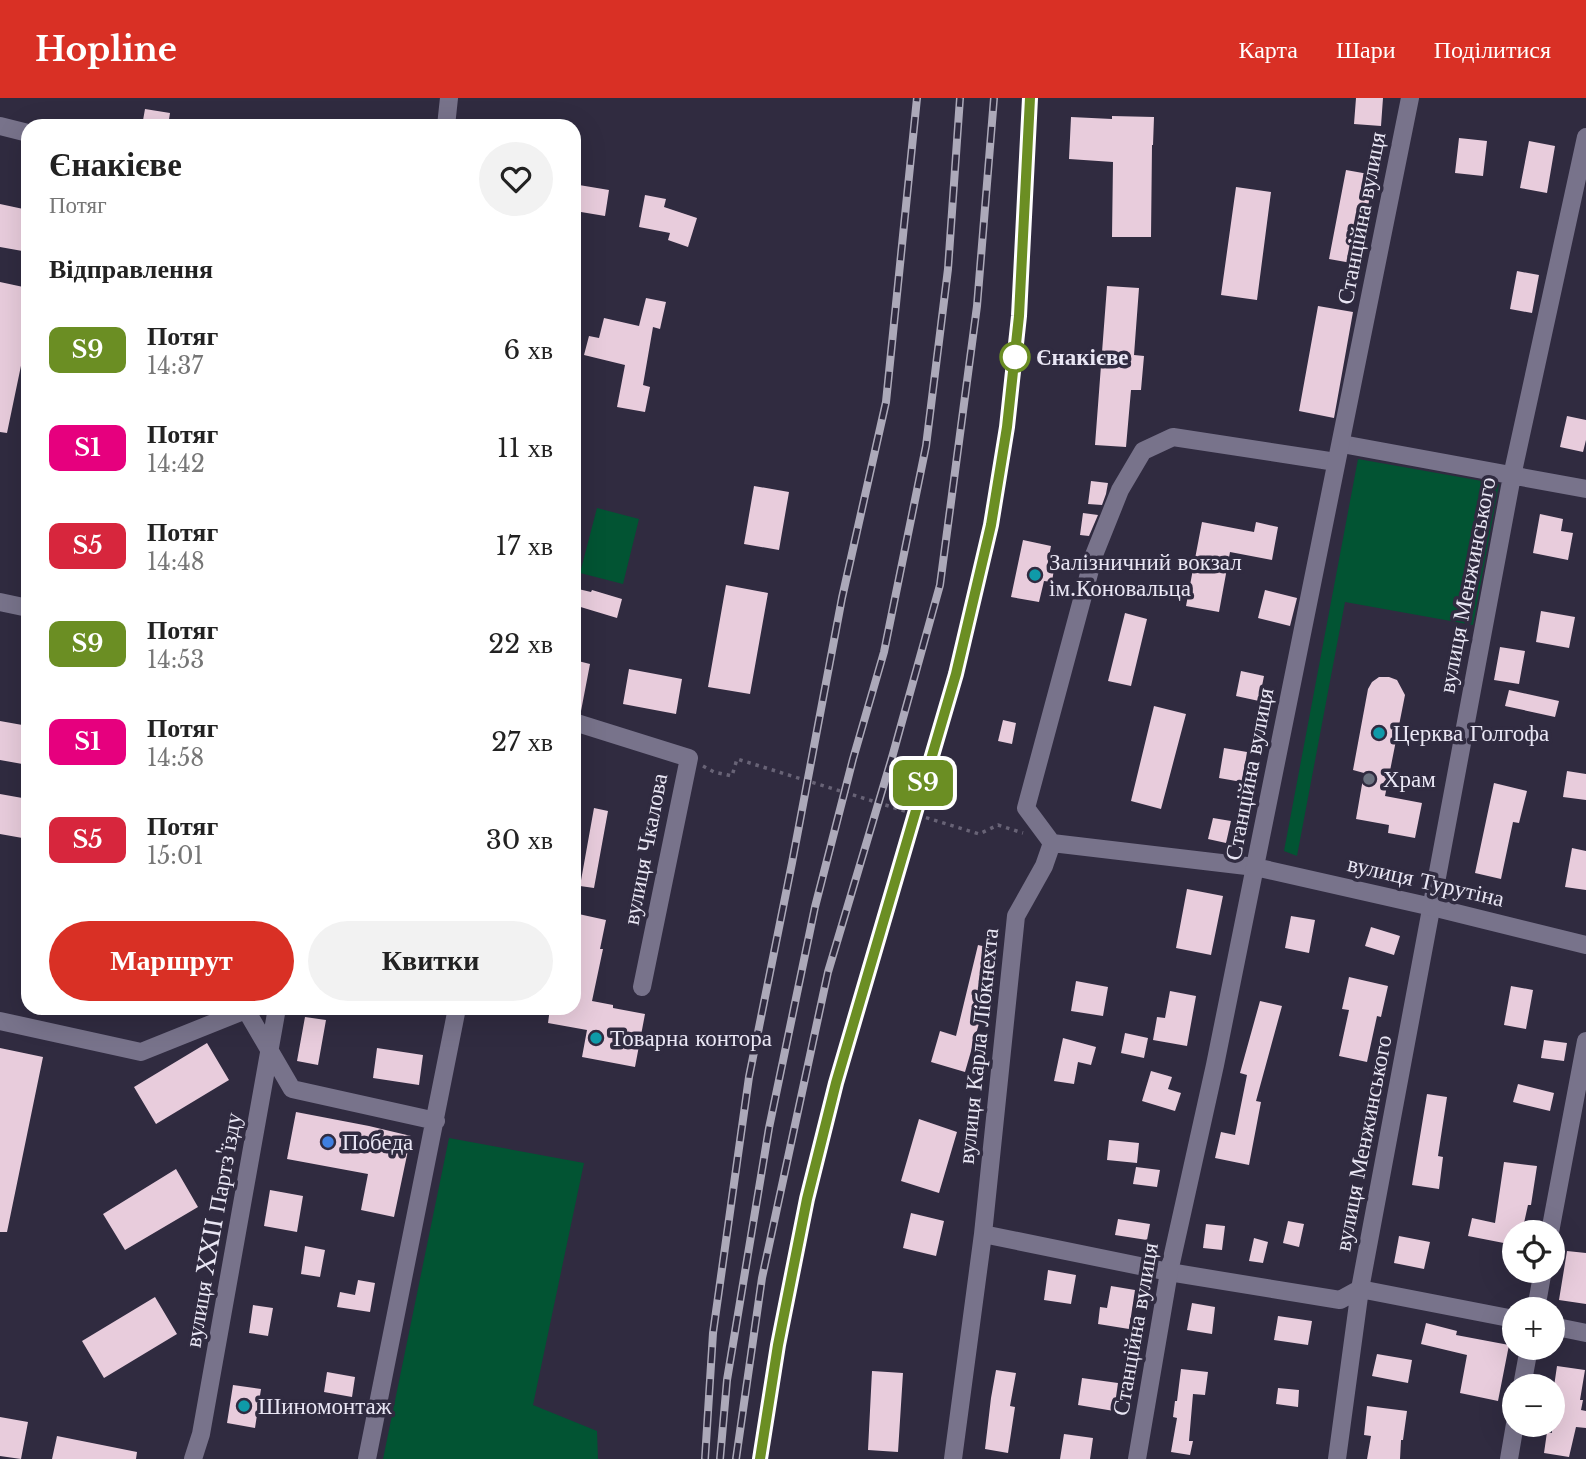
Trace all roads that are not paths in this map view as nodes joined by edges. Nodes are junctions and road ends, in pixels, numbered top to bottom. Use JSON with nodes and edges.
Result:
{"nodes":[{"id":1,"x":449,"y":98,"type":"edge"},
{"id":2,"x":1410,"y":98,"type":"edge"},
{"id":3,"x":447,"y":119,"type":"edge"},
{"id":4,"x":0,"y":127,"type":"edge"},
{"id":5,"x":21,"y":131,"type":"edge"},
{"id":6,"x":1586,"y":137,"type":"edge"},
{"id":7,"x":1342,"y":444,"type":"junction"},
{"id":8,"x":1336,"y":462,"type":"junction"},
{"id":9,"x":1513,"y":476,"type":"junction"},
{"id":10,"x":1586,"y":489,"type":"edge"},
{"id":11,"x":0,"y":602,"type":"edge"},
{"id":12,"x":21,"y":606,"type":"edge"},
{"id":13,"x":581,"y":725,"type":"edge"},
{"id":14,"x":1052,"y":842,"type":"junction"},
{"id":15,"x":1255,"y":867,"type":"junction"},
{"id":16,"x":1432,"y":907,"type":"junction"},
{"id":17,"x":1586,"y":945,"type":"edge"},
{"id":18,"x":642,"y":987,"type":"dead end"},
{"id":19,"x":234,"y":1015,"type":"edge"},
{"id":20,"x":249,"y":1015,"type":"edge"},
{"id":21,"x":276,"y":1015,"type":"edge"},
{"id":22,"x":456,"y":1015,"type":"edge"},
{"id":23,"x":0,"y":1021,"type":"edge"},
{"id":24,"x":1586,"y":1041,"type":"edge"},
{"id":25,"x":270,"y":1049,"type":"junction"},
{"id":26,"x":436,"y":1121,"type":"junction"},
{"id":27,"x":1552,"y":1220,"type":"edge"},
{"id":28,"x":983,"y":1234,"type":"junction"},
{"id":29,"x":1169,"y":1272,"type":"junction"},
{"id":30,"x":1360,"y":1289,"type":"junction"},
{"id":31,"x":1502,"y":1317,"type":"edge"},
{"id":32,"x":1565,"y":1329,"type":"edge"},
{"id":33,"x":1586,"y":1333,"type":"edge"},
{"id":34,"x":1513,"y":1437,"type":"edge"},
{"id":35,"x":193,"y":1459,"type":"edge"},
{"id":36,"x":367,"y":1459,"type":"edge"},
{"id":37,"x":953,"y":1459,"type":"edge"},
{"id":38,"x":1137,"y":1459,"type":"edge"},
{"id":39,"x":1337,"y":1459,"type":"edge"},
{"id":40,"x":1509,"y":1459,"type":"edge"}],
"edges":[{"from":1,"to":3,"type":"street"},
{"from":2,"to":7,"type":"street","name":"Станційна вулиця"},
{"from":4,"to":5,"type":"street"},
{"from":6,"to":9,"type":"street","name":"вулиця Менжинського"},
{"from":7,"to":8,"type":"street","name":"Станційна вулиця"},
{"from":7,"to":9,"type":"street"},
{"from":8,"to":14,"type":"street"},
{"from":8,"to":15,"type":"street","name":"Станційна вулиця"},
{"from":9,"to":10,"type":"street"},
{"from":9,"to":16,"type":"street","name":"вулиця Менжинського"},
{"from":11,"to":12,"type":"street"},
{"from":13,"to":18,"type":"street","name":"вулиця Чкалова"},
{"from":14,"to":15,"type":"street","name":"вулиця Турутіна"},
{"from":14,"to":28,"type":"street","name":"вулиця Карла Лібкнехта"},
{"from":15,"to":16,"type":"street","name":"вулиця Турутіна"},
{"from":15,"to":29,"type":"street","name":"Станційна вулиця"},
{"from":16,"to":17,"type":"street","name":"вулиця Турутіна"},
{"from":16,"to":30,"type":"street","name":"вулиця Менжинського"},
{"from":19,"to":23,"type":"street"},
{"from":20,"to":25,"type":"street"},
{"from":21,"to":25,"type":"street","name":"вулиця XXII Партз'їзду"},
{"from":22,"to":26,"type":"street"},
{"from":24,"to":27,"type":"street"},
{"from":25,"to":26,"type":"street"},
{"from":25,"to":35,"type":"street","name":"вулиця XXII Партз'їзду"},
{"from":26,"to":36,"type":"street"},
{"from":28,"to":29,"type":"street"},
{"from":28,"to":37,"type":"street","name":"вулиця Карла Лібкнехта"},
{"from":29,"to":30,"type":"street"},
{"from":29,"to":38,"type":"street","name":"Станційна вулиця"},
{"from":30,"to":31,"type":"street"},
{"from":30,"to":39,"type":"street","name":"вулиця Менжинського"},
{"from":32,"to":33,"type":"street"},
{"from":34,"to":40,"type":"street"}]}
